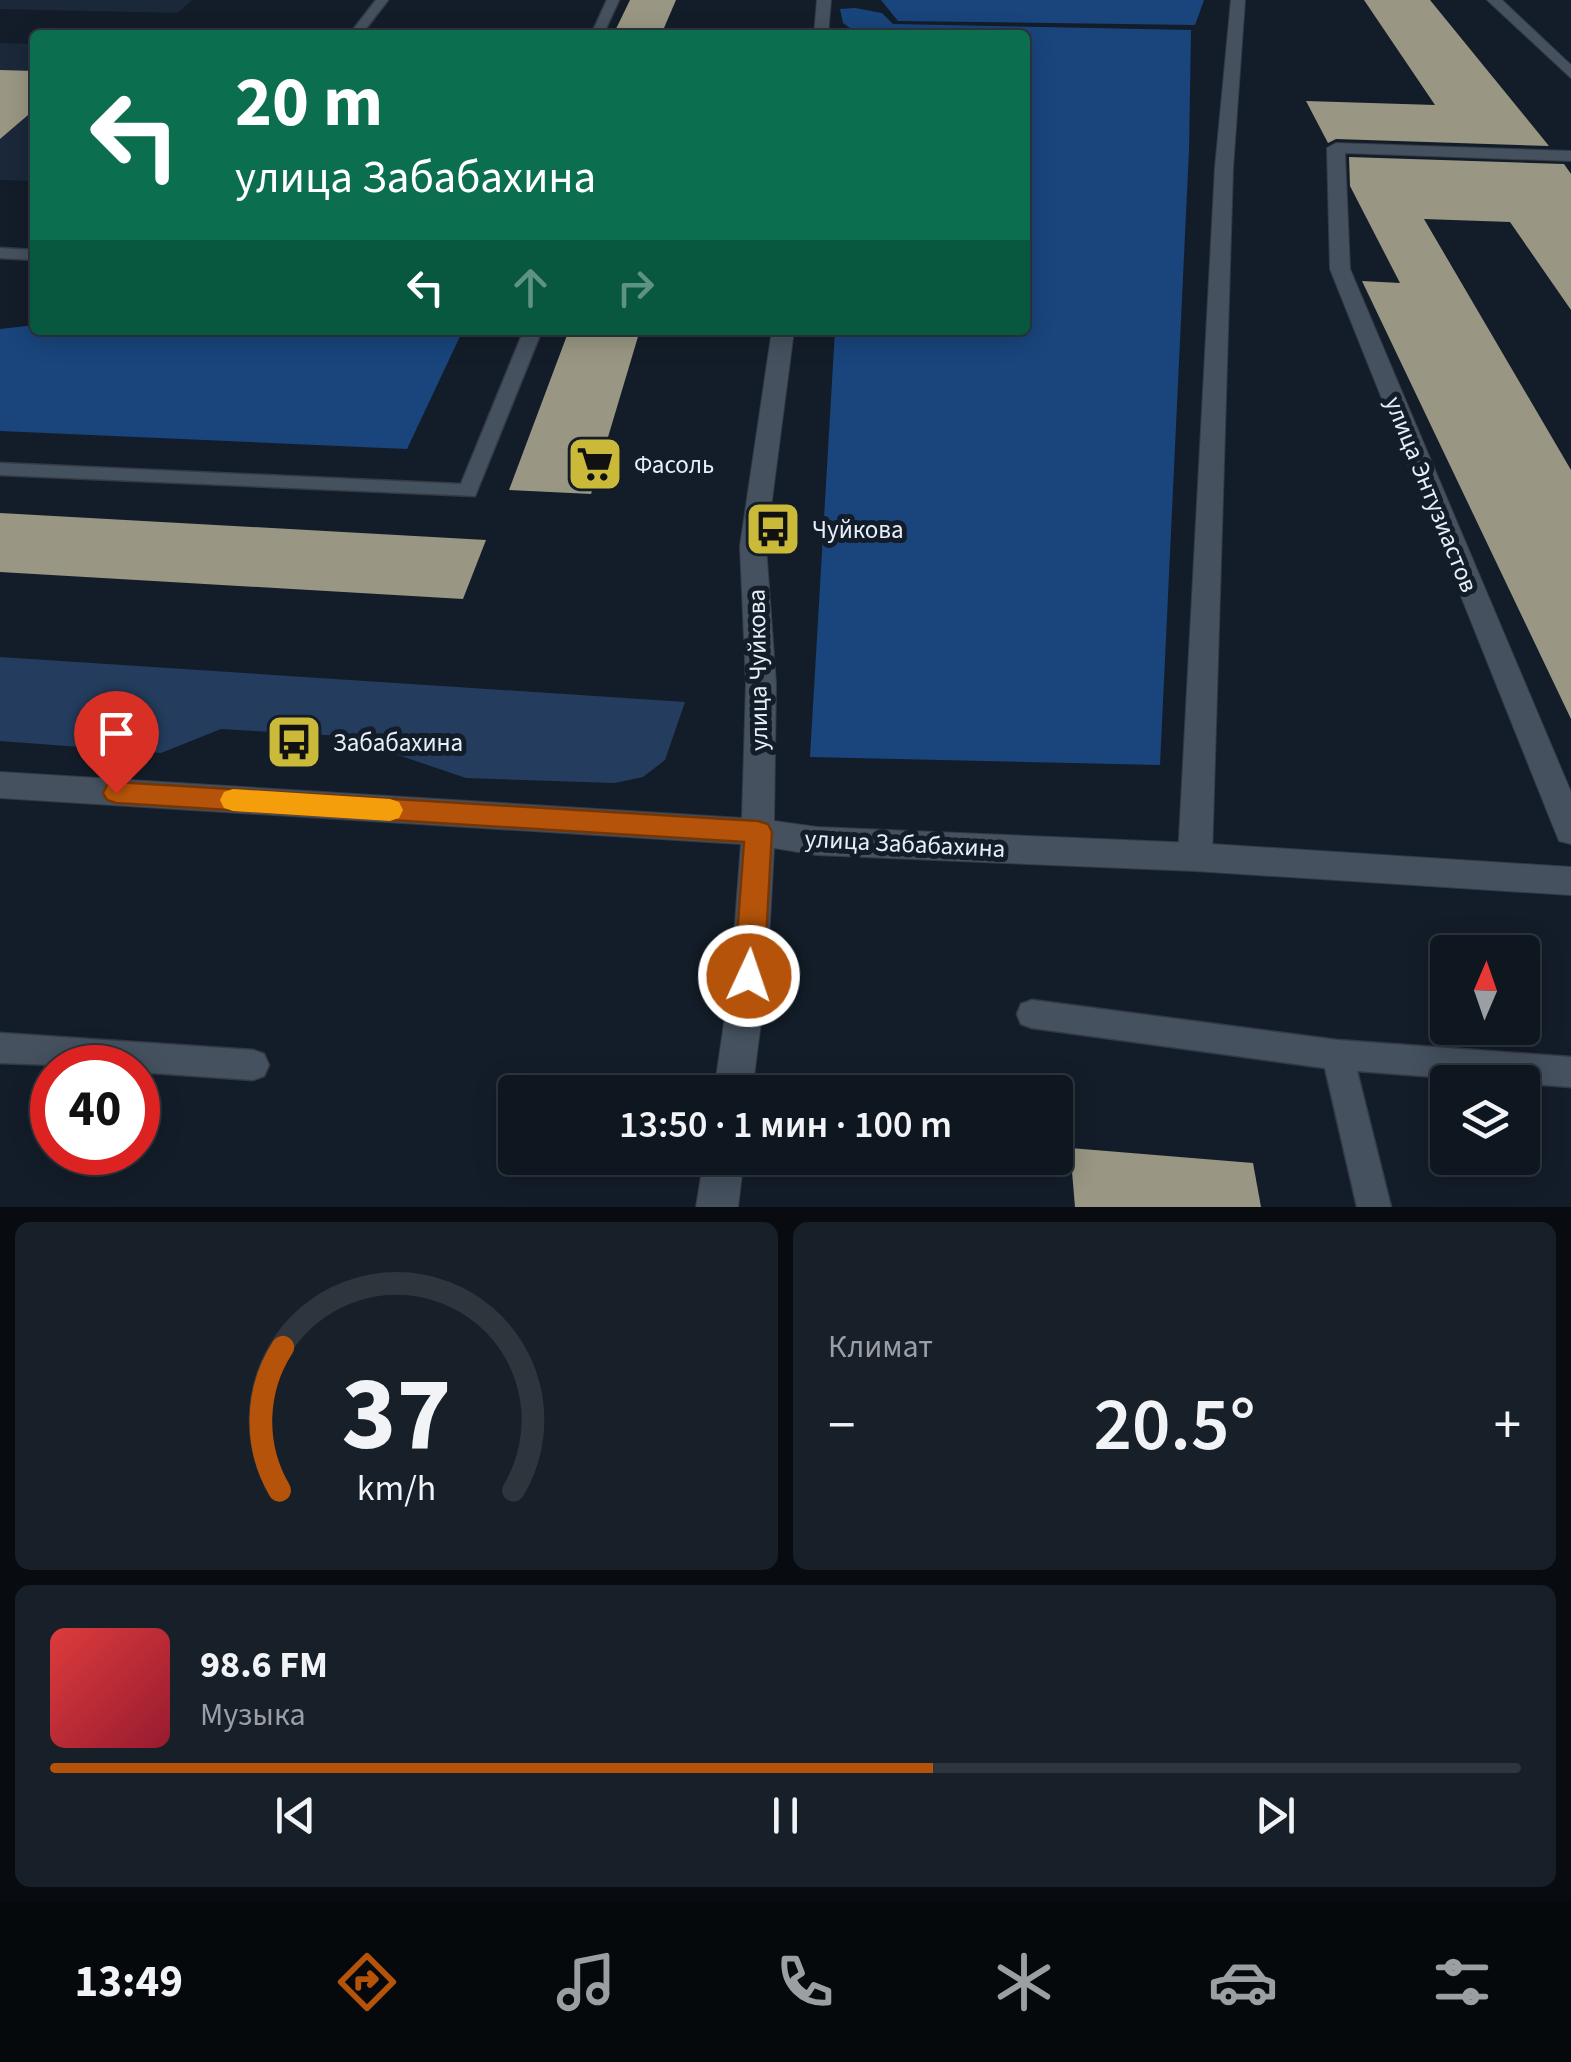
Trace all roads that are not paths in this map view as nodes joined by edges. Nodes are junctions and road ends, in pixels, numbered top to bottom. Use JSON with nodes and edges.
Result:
{"nodes":[{"id":1,"x":382,"y":0,"type":"edge"},
{"id":2,"x":614,"y":0,"type":"edge"},
{"id":3,"x":824,"y":0,"type":"edge"},
{"id":4,"x":1238,"y":0,"type":"edge"},
{"id":5,"x":1494,"y":0,"type":"edge"},
{"id":6,"x":359,"y":30,"type":"edge"},
{"id":7,"x":599,"y":30,"type":"edge"},
{"id":8,"x":821,"y":30,"type":"edge"},
{"id":9,"x":1571,"y":73,"type":"edge"},
{"id":10,"x":1571,"y":156,"type":"edge"},
{"id":11,"x":0,"y":253,"type":"edge"},
{"id":12,"x":30,"y":255,"type":"edge"},
{"id":13,"x":531,"y":335,"type":"edge"},
{"id":14,"x":782,"y":335,"type":"edge"},
{"id":15,"x":0,"y":470,"type":"edge"},
{"id":16,"x":0,"y":785,"type":"edge"},
{"id":17,"x":1571,"y":830,"type":"edge"},
{"id":18,"x":758,"y":832,"type":"junction"},
{"id":19,"x":1195,"y":857,"type":"junction"},
{"id":20,"x":1571,"y":882,"type":"edge"},
{"id":21,"x":1032,"y":1014,"type":"dead end"},
{"id":22,"x":0,"y":1048,"type":"edge"},
{"id":23,"x":1337,"y":1055,"type":"junction"},
{"id":24,"x":252,"y":1065,"type":"dead end"},
{"id":25,"x":1571,"y":1072,"type":"edge"},
{"id":26,"x":735,"y":1075,"type":"edge"},
{"id":27,"x":722,"y":1175,"type":"edge"},
{"id":28,"x":717,"y":1207,"type":"edge"},
{"id":29,"x":1374,"y":1207,"type":"edge"}],
"edges":[{"from":1,"to":6,"type":"lane"},
{"from":2,"to":7,"type":"lane"},
{"from":3,"to":8,"type":"street"},
{"from":4,"to":19,"type":"street"},
{"from":5,"to":9,"type":"street"},
{"from":10,"to":17,"type":"street","name":"улица Энтузиастов"},
{"from":11,"to":12,"type":"lane"},
{"from":13,"to":15,"type":"lane"},
{"from":14,"to":18,"type":"street","name":"улица Чуйкова"},
{"from":16,"to":18,"type":"street","name":"улица Забабахина"},
{"from":18,"to":19,"type":"street","name":"улица Забабахина"},
{"from":18,"to":26,"type":"street","name":"улица Чуйкова"},
{"from":19,"to":20,"type":"street","name":"улица Забабахина"},
{"from":21,"to":23,"type":"lane"},
{"from":22,"to":24,"type":"lane"},
{"from":23,"to":25,"type":"lane"},
{"from":23,"to":29,"type":"lane"},
{"from":27,"to":28,"type":"street"}]}
